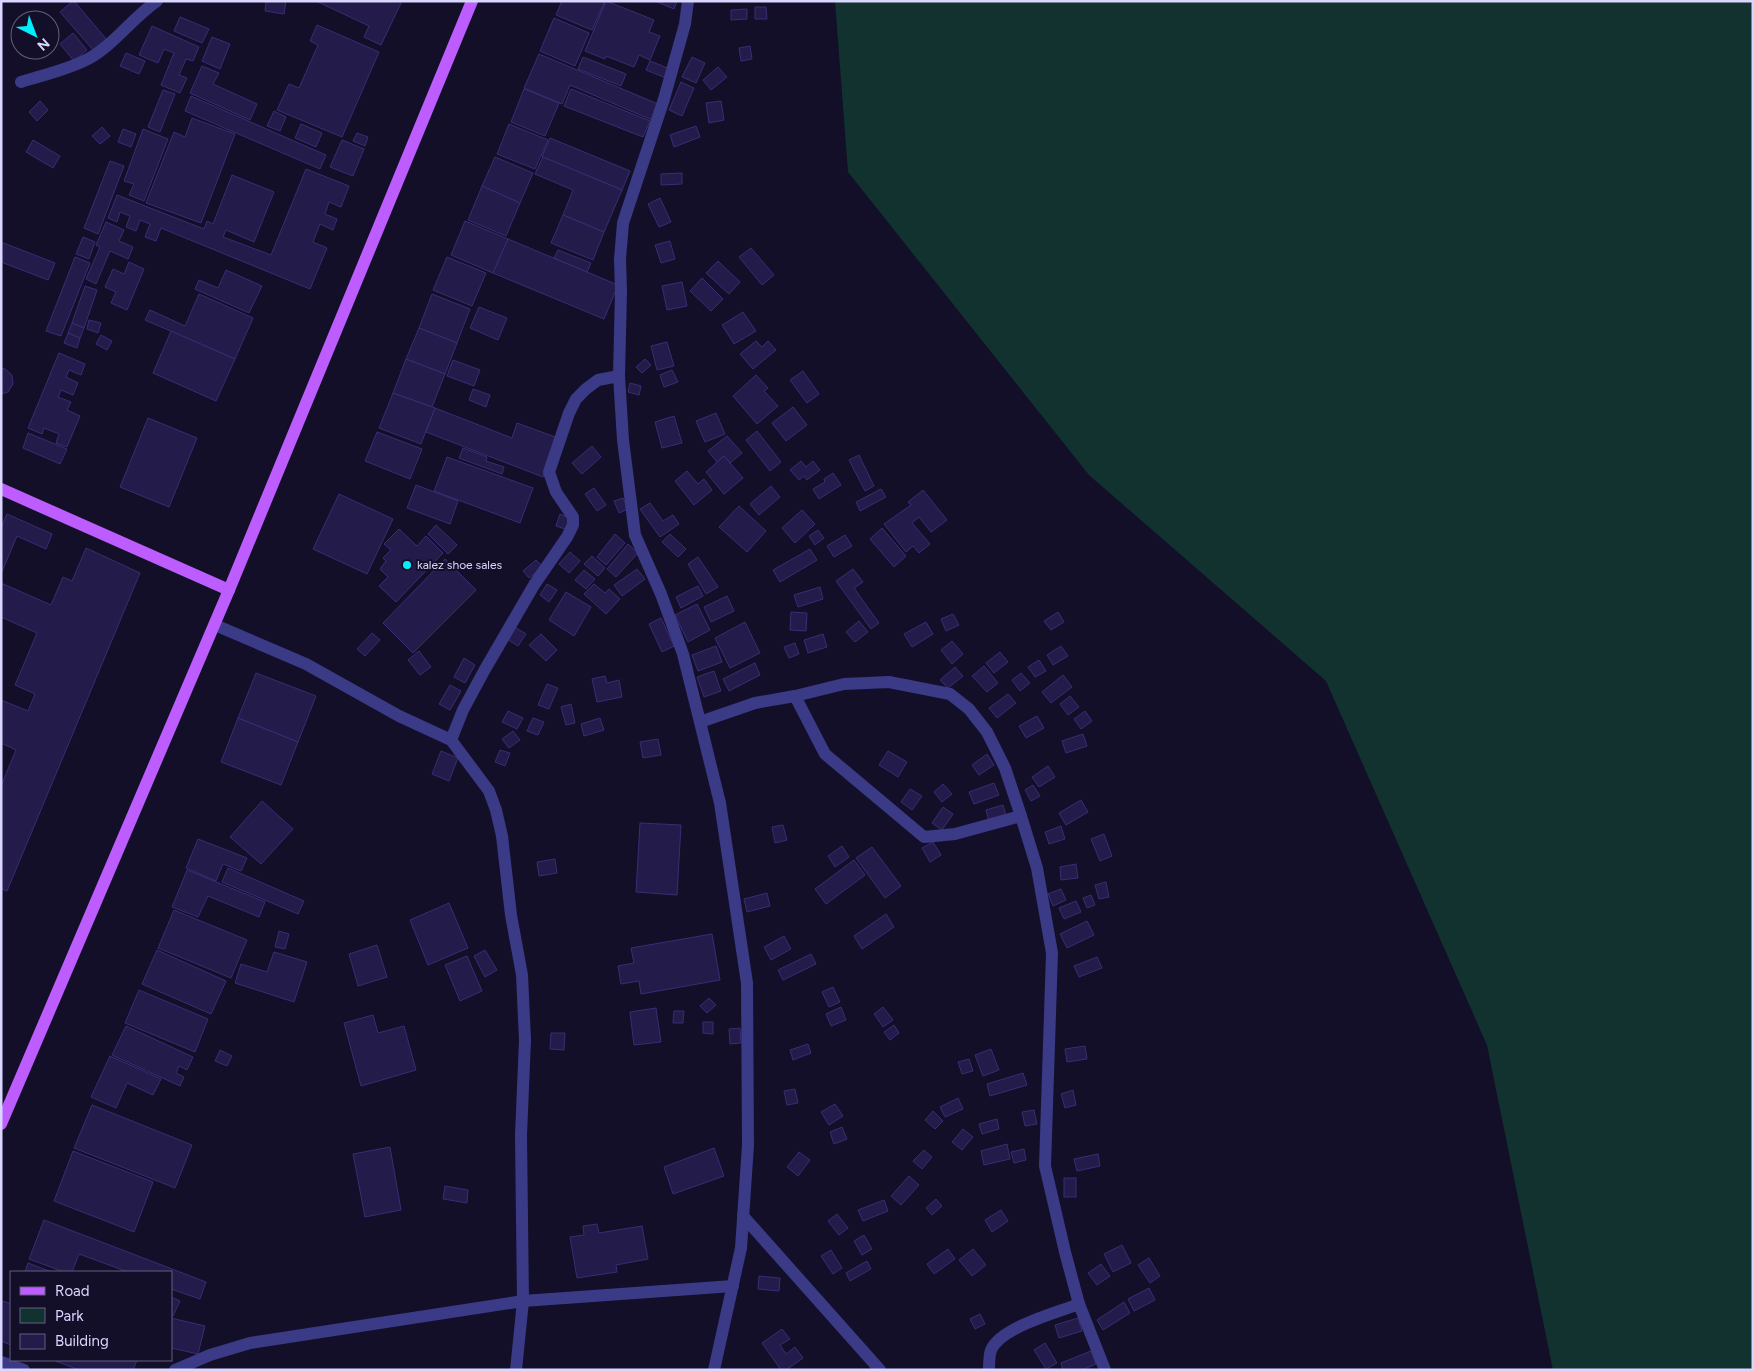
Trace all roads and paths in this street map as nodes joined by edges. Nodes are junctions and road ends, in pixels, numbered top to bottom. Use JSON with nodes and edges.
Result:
{"nodes":[{"id":1,"x":157,"y":1,"type":"edge"},
{"id":2,"x":472,"y":1,"type":"edge"},
{"id":3,"x":688,"y":1,"type":"edge"},
{"id":4,"x":21,"y":82,"type":"dead end"},
{"id":5,"x":619,"y":376,"type":"junction"},
{"id":6,"x":1,"y":489,"type":"edge"},
{"id":7,"x":230,"y":590,"type":"junction"},
{"id":8,"x":214,"y":626,"type":"junction"},
{"id":9,"x":795,"y":696,"type":"junction"},
{"id":10,"x":700,"y":722,"type":"junction"},
{"id":11,"x":451,"y":740,"type":"junction"},
{"id":12,"x":1021,"y":816,"type":"junction"},
{"id":13,"x":1,"y":1124,"type":"edge"},
{"id":14,"x":743,"y":1216,"type":"junction"},
{"id":15,"x":732,"y":1286,"type":"junction"},
{"id":16,"x":523,"y":1300,"type":"junction"},
{"id":17,"x":1079,"y":1304,"type":"junction"},
{"id":18,"x":1,"y":1362,"type":"edge"},
{"id":19,"x":24,"y":1370,"type":"edge"},
{"id":20,"x":175,"y":1370,"type":"edge"},
{"id":21,"x":516,"y":1370,"type":"edge"},
{"id":22,"x":714,"y":1370,"type":"edge"},
{"id":23,"x":880,"y":1370,"type":"edge"},
{"id":24,"x":989,"y":1370,"type":"edge"},
{"id":25,"x":1105,"y":1370,"type":"edge"}],
"edges":[{"from":1,"to":4,"type":"street"},
{"from":2,"to":7,"type":"main road"},
{"from":3,"to":5,"type":"street"},
{"from":5,"to":10,"type":"street"},
{"from":5,"to":11,"type":"street"},
{"from":6,"to":7,"type":"main road"},
{"from":7,"to":8,"type":"main road"},
{"from":8,"to":11,"type":"street"},
{"from":8,"to":13,"type":"main road"},
{"from":9,"to":10,"type":"street"},
{"from":9,"to":12,"type":"street"},
{"from":9,"to":12,"type":"street"},
{"from":10,"to":14,"type":"street"},
{"from":11,"to":16,"type":"street"},
{"from":12,"to":17,"type":"street"},
{"from":14,"to":15,"type":"street"},
{"from":14,"to":23,"type":"street"},
{"from":15,"to":16,"type":"street"},
{"from":15,"to":22,"type":"street"},
{"from":16,"to":20,"type":"street"},
{"from":16,"to":21,"type":"street"},
{"from":17,"to":24,"type":"street"},
{"from":17,"to":25,"type":"street"},
{"from":18,"to":19,"type":"street"}]}
